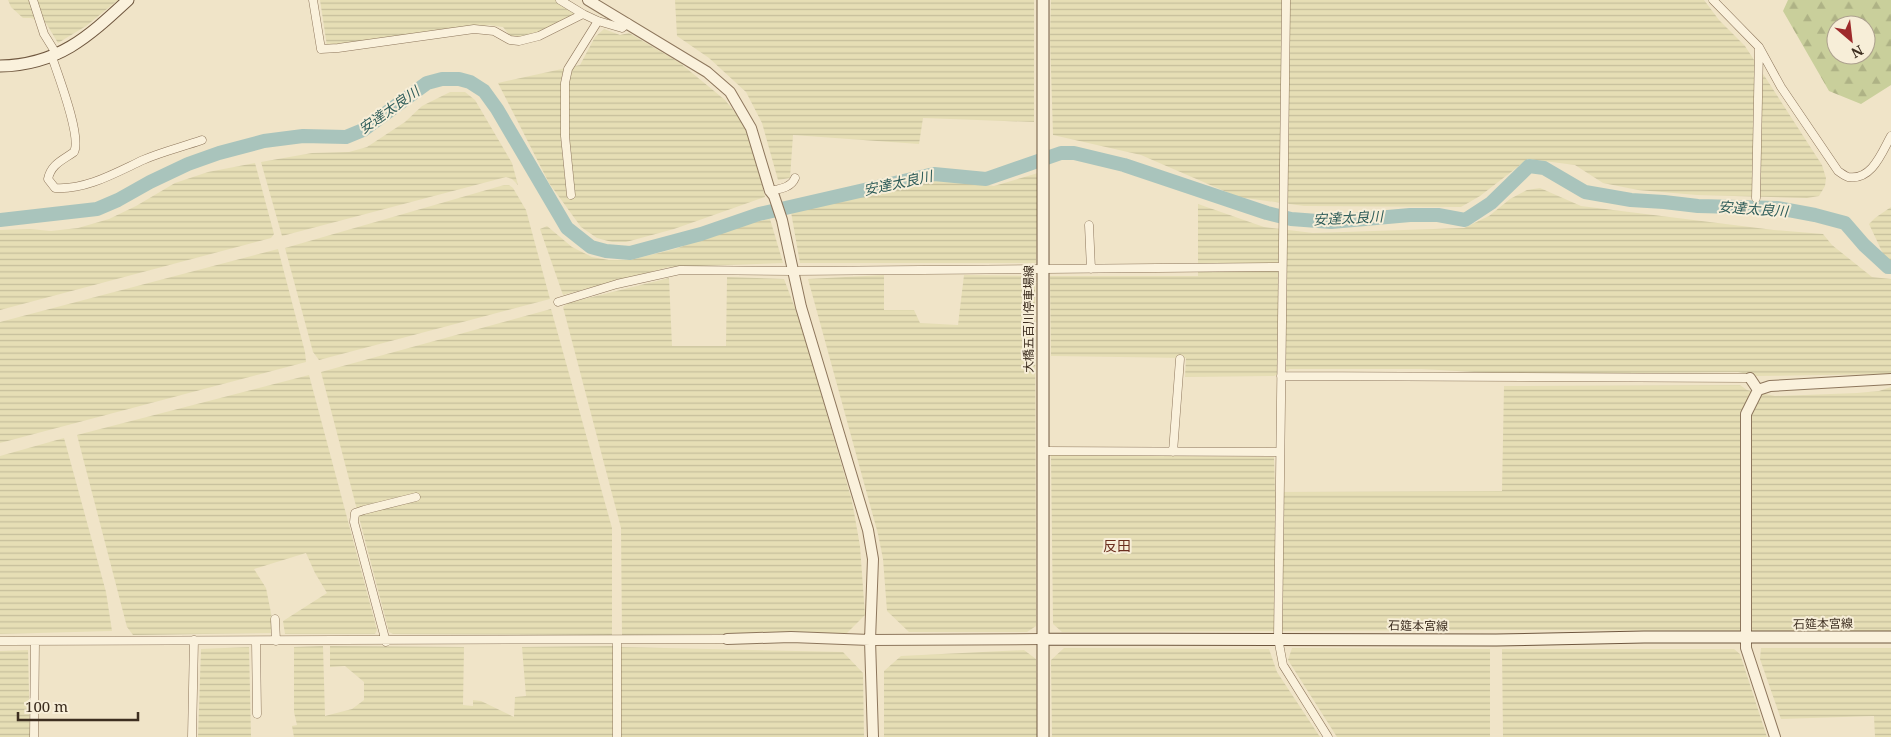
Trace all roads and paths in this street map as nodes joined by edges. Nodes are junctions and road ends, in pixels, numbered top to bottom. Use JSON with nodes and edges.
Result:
{"nodes":[{"id":1,"x":34,"y":0,"type":"edge"},
{"id":2,"x":128,"y":0,"type":"edge"},
{"id":3,"x":313,"y":0,"type":"edge"},
{"id":4,"x":560,"y":0,"type":"edge"},
{"id":5,"x":588,"y":0,"type":"edge"},
{"id":6,"x":1043,"y":0,"type":"edge"},
{"id":7,"x":1286,"y":0,"type":"edge"},
{"id":8,"x":1713,"y":0,"type":"edge"},
{"id":9,"x":583,"y":14,"type":"junction"},
{"id":10,"x":598,"y":21,"type":"junction"},
{"id":11,"x":628,"y":23,"type":"junction"},
{"id":12,"x":1759,"y":47,"type":"junction"},
{"id":13,"x":55,"y":56,"type":"junction"},
{"id":14,"x":0,"y":66,"type":"edge"},
{"id":15,"x":1891,"y":136,"type":"edge"},
{"id":16,"x":202,"y":140,"type":"dead end"},
{"id":17,"x":795,"y":178,"type":"dead end"},
{"id":18,"x":571,"y":194,"type":"dead end"},
{"id":19,"x":772,"y":194,"type":"junction"},
{"id":20,"x":1756,"y":198,"type":"dead end"},
{"id":21,"x":1089,"y":225,"type":"dead end"},
{"id":22,"x":1282,"y":267,"type":"junction"},
{"id":23,"x":1091,"y":269,"type":"junction"},
{"id":24,"x":1043,"y":270,"type":"junction"},
{"id":25,"x":792,"y":271,"type":"junction"},
{"id":26,"x":558,"y":302,"type":"dead end"},
{"id":27,"x":1180,"y":360,"type":"dead end"},
{"id":28,"x":1281,"y":376,"type":"junction"},
{"id":29,"x":1750,"y":378,"type":"joint"},
{"id":30,"x":1891,"y":379,"type":"edge"},
{"id":31,"x":1758,"y":390,"type":"junction"},
{"id":32,"x":1044,"y":451,"type":"junction"},
{"id":33,"x":1173,"y":452,"type":"junction"},
{"id":34,"x":1279,"y":452,"type":"junction"},
{"id":35,"x":416,"y":497,"type":"dead end"},
{"id":36,"x":275,"y":619,"type":"dead end"},
{"id":37,"x":1891,"y":637,"type":"edge"},
{"id":38,"x":1278,"y":638,"type":"junction"},
{"id":39,"x":1746,"y":638,"type":"junction"},
{"id":40,"x":727,"y":639,"type":"joint"},
{"id":41,"x":1043,"y":639,"type":"junction"},
{"id":42,"x":194,"y":640,"type":"junction"},
{"id":43,"x":618,"y":640,"type":"junction"},
{"id":44,"x":870,"y":640,"type":"junction"},
{"id":45,"x":35,"y":641,"type":"junction"},
{"id":46,"x":256,"y":641,"type":"junction"},
{"id":47,"x":276,"y":641,"type":"junction"},
{"id":48,"x":0,"y":642,"type":"edge"},
{"id":49,"x":386,"y":642,"type":"junction"},
{"id":50,"x":257,"y":714,"type":"dead end"},
{"id":51,"x":34,"y":737,"type":"edge"},
{"id":52,"x":192,"y":737,"type":"edge"},
{"id":53,"x":617,"y":737,"type":"edge"},
{"id":54,"x":874,"y":737,"type":"edge"},
{"id":55,"x":1043,"y":737,"type":"edge"},
{"id":56,"x":1328,"y":737,"type":"edge"},
{"id":57,"x":1775,"y":737,"type":"edge"}],
"edges":[{"from":1,"to":13,"type":"street"},
{"from":2,"to":13,"type":"main road"},
{"from":3,"to":9,"type":"street"},
{"from":4,"to":9,"type":"street"},
{"from":5,"to":11,"type":"street"},
{"from":6,"to":24,"type":"main road","name":"大橋五百川停車場線"},
{"from":7,"to":22,"type":"street"},
{"from":8,"to":12,"type":"street"},
{"from":9,"to":10,"type":"street"},
{"from":10,"to":11,"type":"street"},
{"from":10,"to":18,"type":"street"},
{"from":11,"to":19,"type":"street"},
{"from":12,"to":15,"type":"street"},
{"from":12,"to":20,"type":"street"},
{"from":13,"to":14,"type":"main road"},
{"from":13,"to":16,"type":"street"},
{"from":17,"to":19,"type":"street"},
{"from":19,"to":25,"type":"street"},
{"from":21,"to":23,"type":"street"},
{"from":22,"to":23,"type":"street"},
{"from":22,"to":28,"type":"street"},
{"from":23,"to":24,"type":"street"},
{"from":24,"to":25,"type":"street"},
{"from":24,"to":32,"type":"main road","name":"大橋五百川停車場線"},
{"from":25,"to":26,"type":"street"},
{"from":25,"to":44,"type":"street"},
{"from":27,"to":33,"type":"street"},
{"from":28,"to":29,"type":"street"},
{"from":28,"to":34,"type":"street"},
{"from":29,"to":31,"type":"street"},
{"from":30,"to":31,"type":"street"},
{"from":31,"to":39,"type":"street"},
{"from":32,"to":33,"type":"street"},
{"from":32,"to":41,"type":"main road","name":"大橋五百川停車場線"},
{"from":33,"to":34,"type":"street"},
{"from":34,"to":38,"type":"street"},
{"from":35,"to":49,"type":"street"},
{"from":36,"to":47,"type":"street"},
{"from":37,"to":39,"type":"main road","name":"石筵本宮線"},
{"from":38,"to":39,"type":"main road","name":"石筵本宮線"},
{"from":38,"to":41,"type":"main road","name":"石筵本宮線"},
{"from":38,"to":56,"type":"street"},
{"from":39,"to":57,"type":"street"},
{"from":40,"to":43,"type":"street"},
{"from":40,"to":44,"type":"street"},
{"from":41,"to":44,"type":"street"},
{"from":41,"to":55,"type":"main road"},
{"from":42,"to":45,"type":"street"},
{"from":42,"to":46,"type":"street"},
{"from":42,"to":52,"type":"street"},
{"from":43,"to":49,"type":"street"},
{"from":43,"to":53,"type":"street"},
{"from":44,"to":54,"type":"street"},
{"from":45,"to":48,"type":"street"},
{"from":45,"to":51,"type":"street"},
{"from":46,"to":47,"type":"street"},
{"from":46,"to":50,"type":"street"},
{"from":47,"to":49,"type":"street"}]}
